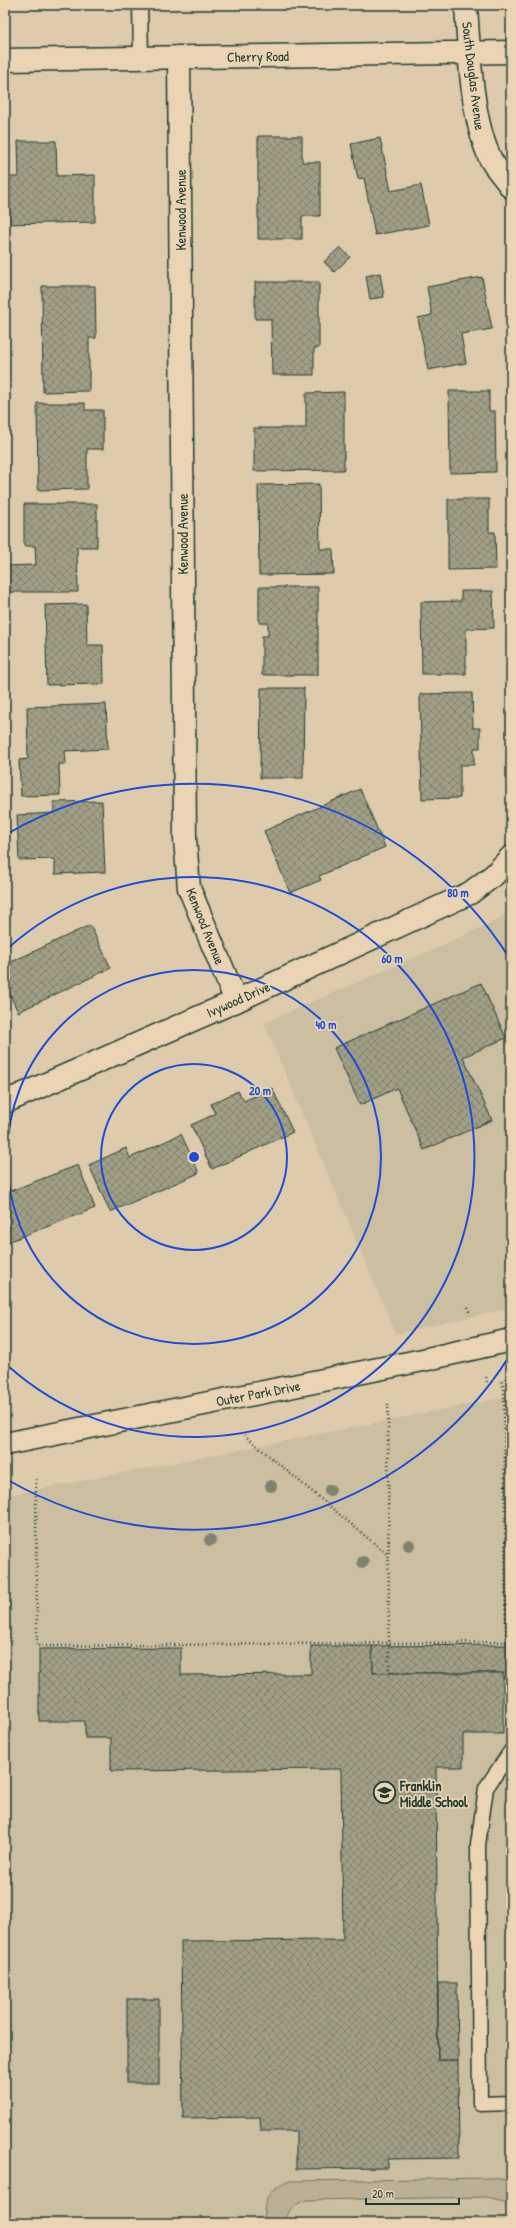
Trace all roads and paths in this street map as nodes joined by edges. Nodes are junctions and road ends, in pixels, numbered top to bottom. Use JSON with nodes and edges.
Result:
{"nodes":[{"id":1,"x":140,"y":5,"type":"edge"},
{"id":2,"x":466,"y":5,"type":"edge"},
{"id":3,"x":511,"y":52,"type":"edge"},
{"id":4,"x":469,"y":53,"type":"junction"},
{"id":5,"x":141,"y":57,"type":"junction"},
{"id":6,"x":179,"y":57,"type":"junction"},
{"id":7,"x":5,"y":60,"type":"edge"},
{"id":8,"x":511,"y":187,"type":"edge"},
{"id":9,"x":511,"y":857,"type":"edge"},
{"id":10,"x":236,"y":1000,"type":"junction"},
{"id":11,"x":5,"y":1102,"type":"edge"},
{"id":12,"x":468,"y":1307,"type":"dead end"},
{"id":13,"x":470,"y":1315,"type":"dead end"},
{"id":14,"x":511,"y":1340,"type":"edge"},
{"id":15,"x":486,"y":1377,"type":"dead end"},
{"id":16,"x":501,"y":1379,"type":"dead end"},
{"id":17,"x":487,"y":1382,"type":"dead end"},
{"id":18,"x":388,"y":1404,"type":"dead end"},
{"id":19,"x":244,"y":1435,"type":"dead end"},
{"id":20,"x":5,"y":1444,"type":"edge"},
{"id":21,"x":36,"y":1479,"type":"dead end"},
{"id":22,"x":387,"y":1554,"type":"junction"},
{"id":23,"x":388,"y":1643,"type":"junction"},
{"id":24,"x":389,"y":1673,"type":"dead end"},
{"id":25,"x":511,"y":1751,"type":"edge"},
{"id":26,"x":511,"y":2103,"type":"edge"}],
"edges":[{"from":1,"to":5,"type":"lane"},
{"from":2,"to":4,"type":"street","name":"South Douglas Avenue"},
{"from":3,"to":4,"type":"street","name":"Cherry Road"},
{"from":4,"to":6,"type":"street","name":"Cherry Road"},
{"from":4,"to":8,"type":"street","name":"South Douglas Avenue"},
{"from":5,"to":6,"type":"street","name":"Cherry Road"},
{"from":5,"to":7,"type":"street","name":"Cherry Road"},
{"from":6,"to":10,"type":"street","name":"Kenwood Avenue"},
{"from":9,"to":10,"type":"street","name":"Ivywood Drive"},
{"from":10,"to":11,"type":"street","name":"Ivywood Drive"},
{"from":12,"to":13,"type":"path"},
{"from":14,"to":20,"type":"street","name":"Outer Park Drive"},
{"from":15,"to":17,"type":"path"},
{"from":16,"to":23,"type":"path"},
{"from":18,"to":22,"type":"path"},
{"from":19,"to":22,"type":"path"},
{"from":21,"to":23,"type":"path"},
{"from":22,"to":23,"type":"path"},
{"from":23,"to":24,"type":"path"},
{"from":25,"to":26,"type":"lane"}]}
